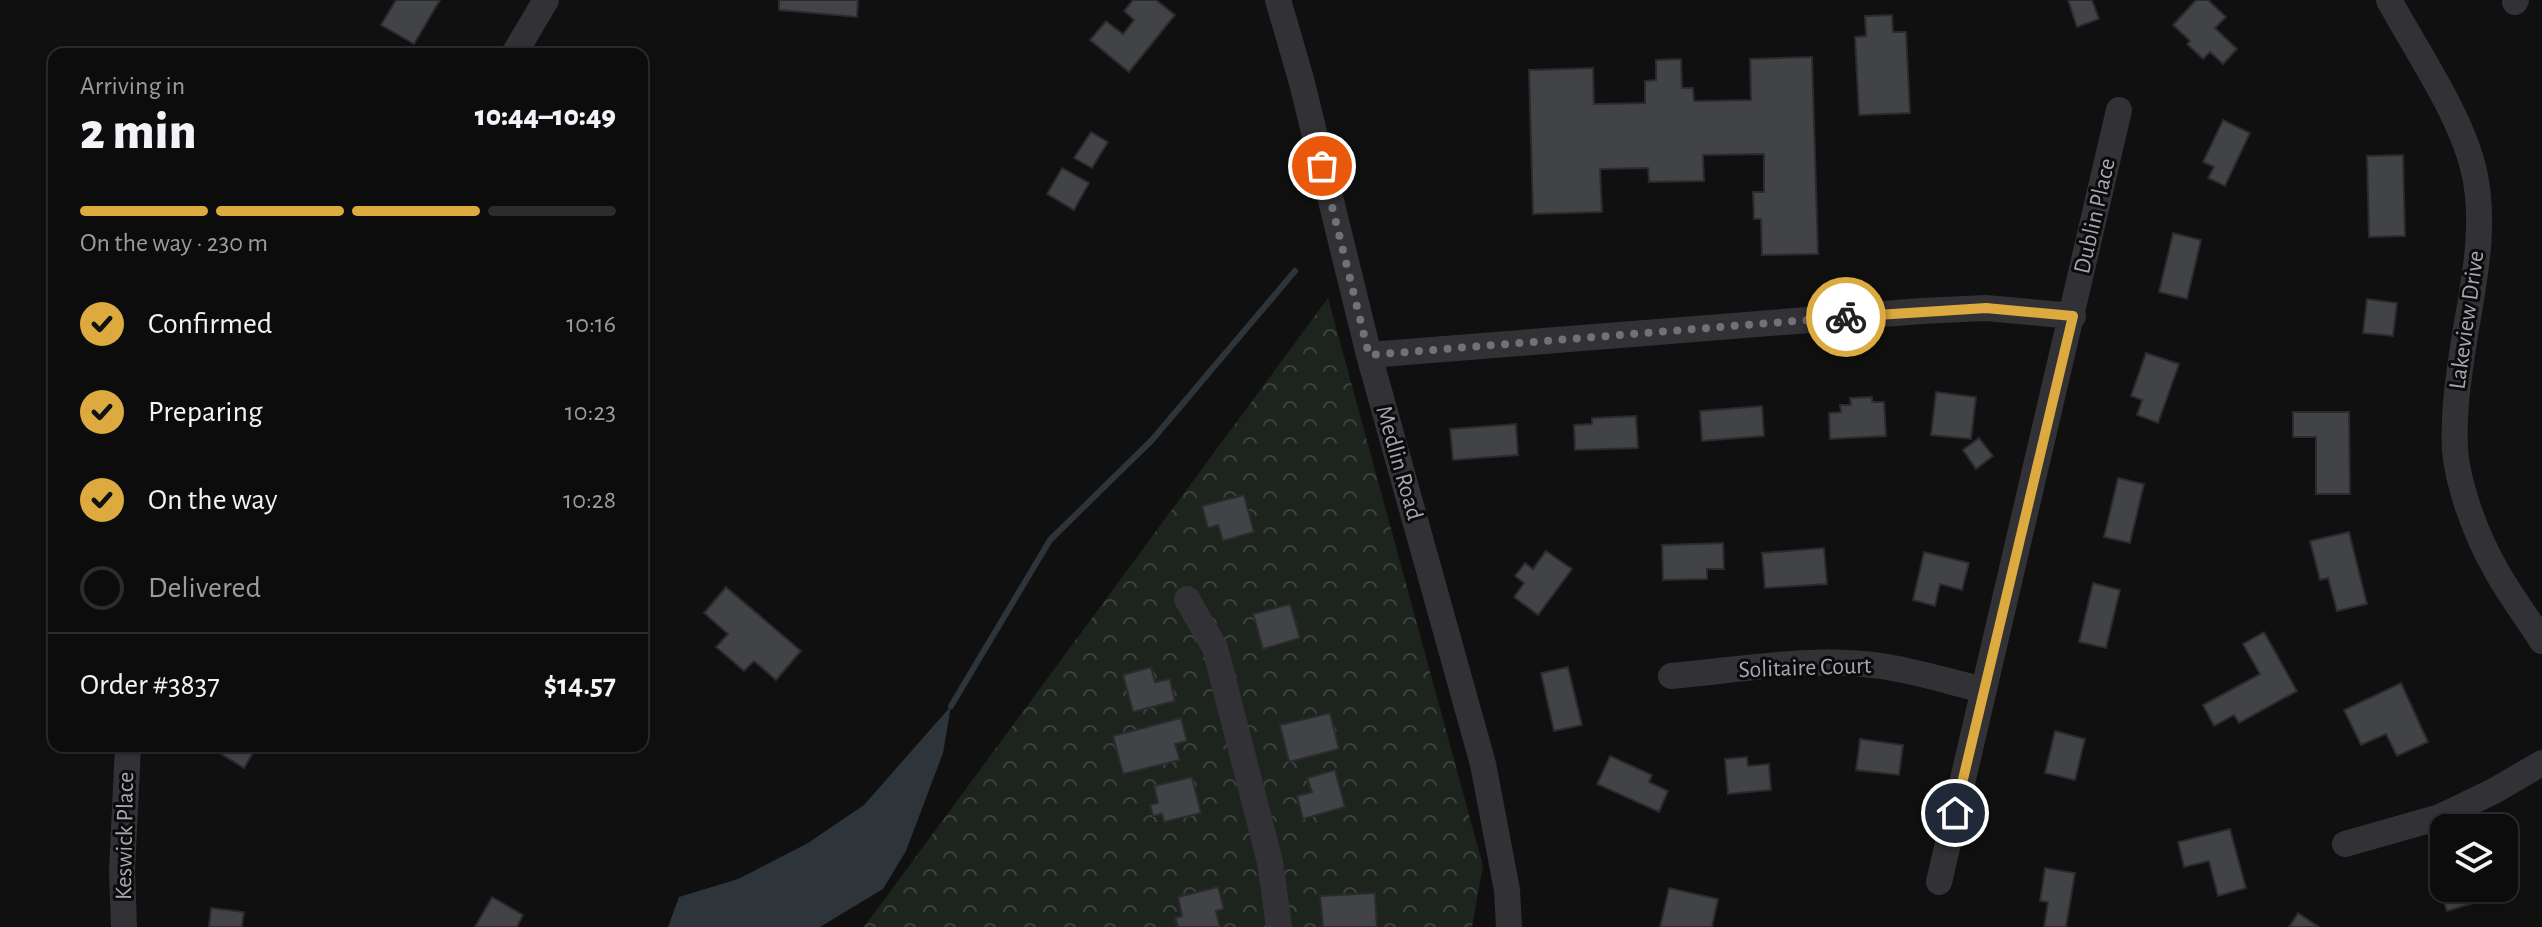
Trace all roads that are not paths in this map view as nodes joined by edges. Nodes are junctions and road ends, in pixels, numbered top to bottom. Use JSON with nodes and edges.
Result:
{"nodes":[{"id":1,"x":546,"y":0,"type":"edge"},
{"id":2,"x":1278,"y":0,"type":"edge"},
{"id":3,"x":2389,"y":0,"type":"edge"},
{"id":4,"x":518,"y":48,"type":"edge"},
{"id":5,"x":2119,"y":110,"type":"dead end"},
{"id":6,"x":2073,"y":316,"type":"junction"},
{"id":7,"x":1369,"y":355,"type":"junction"},
{"id":8,"x":1187,"y":599,"type":"dead end"},
{"id":9,"x":2532,"y":605,"type":"edge"},
{"id":10,"x":2542,"y":641,"type":"edge"},
{"id":11,"x":1671,"y":676,"type":"dead end"},
{"id":12,"x":1984,"y":690,"type":"junction"},
{"id":13,"x":128,"y":752,"type":"edge"},
{"id":14,"x":2542,"y":763,"type":"edge"},
{"id":15,"x":2345,"y":844,"type":"dead end"},
{"id":16,"x":1939,"y":882,"type":"dead end"},
{"id":17,"x":124,"y":927,"type":"edge"},
{"id":18,"x":1279,"y":927,"type":"edge"},
{"id":19,"x":1509,"y":927,"type":"edge"}],
"edges":[{"from":1,"to":4,"type":"street"},
{"from":2,"to":7,"type":"street","name":"Medlin Road"},
{"from":3,"to":9,"type":"street","name":"Lakeview Drive"},
{"from":5,"to":6,"type":"street","name":"Dublin Place"},
{"from":6,"to":7,"type":"street"},
{"from":6,"to":12,"type":"street","name":"Dublin Place"},
{"from":7,"to":19,"type":"street","name":"Medlin Road"},
{"from":8,"to":18,"type":"street"},
{"from":9,"to":10,"type":"street","name":"Lakeview Drive"},
{"from":11,"to":12,"type":"street","name":"Solitaire Court"},
{"from":12,"to":16,"type":"street","name":"Dublin Place"},
{"from":13,"to":17,"type":"street","name":"Keswick Place"},
{"from":14,"to":15,"type":"street"}]}
